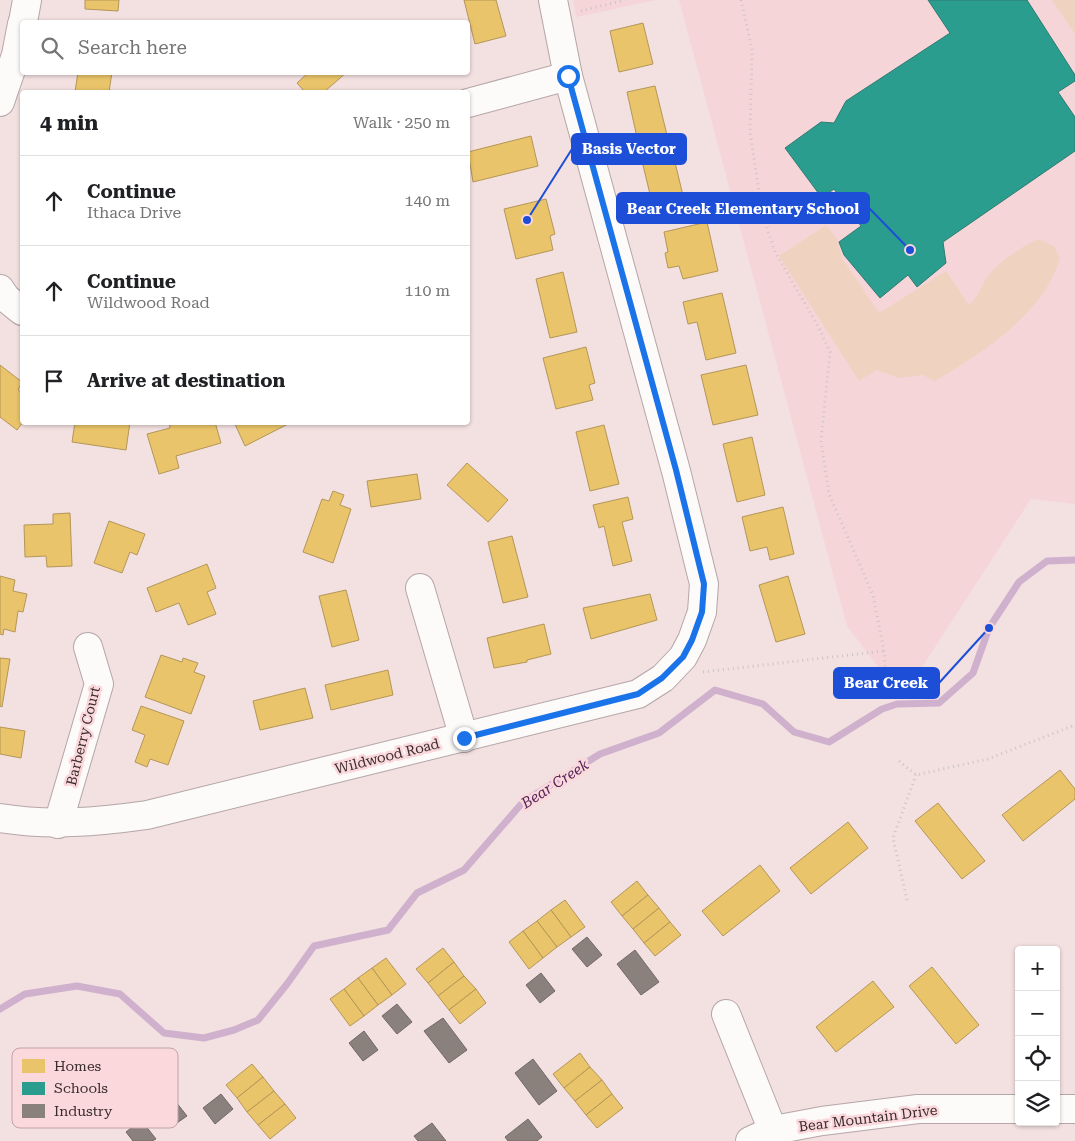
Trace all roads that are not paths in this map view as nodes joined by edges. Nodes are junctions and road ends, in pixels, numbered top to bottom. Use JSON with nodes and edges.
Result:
{"nodes":[{"id":1,"x":27,"y":0,"type":"edge"},
{"id":2,"x":556,"y":8,"type":"edge"},
{"id":3,"x":24,"y":20,"type":"edge"},
{"id":4,"x":20,"y":37,"type":"edge"},
{"id":5,"x":568,"y":76,"type":"junction"},
{"id":6,"x":0,"y":102,"type":"edge"},
{"id":7,"x":470,"y":102,"type":"edge"},
{"id":8,"x":0,"y":289,"type":"edge"},
{"id":9,"x":20,"y":309,"type":"edge"},
{"id":10,"x":420,"y":588,"type":"dead end"},
{"id":11,"x":88,"y":647,"type":"dead end"},
{"id":12,"x":464,"y":738,"type":"junction"},
{"id":13,"x":0,"y":818,"type":"edge"},
{"id":14,"x":58,"y":824,"type":"junction"},
{"id":15,"x":726,"y":1014,"type":"dead end"},
{"id":16,"x":1015,"y":1109,"type":"edge"},
{"id":17,"x":1060,"y":1109,"type":"edge"},
{"id":18,"x":1075,"y":1109,"type":"edge"},
{"id":19,"x":767,"y":1137,"type":"edge"}],
"edges":[{"from":1,"to":3,"type":"street"},
{"from":2,"to":5,"type":"street","name":"Wildwood Road"},
{"from":4,"to":6,"type":"street"},
{"from":5,"to":7,"type":"street"},
{"from":5,"to":12,"type":"street","name":"Wildwood Road"},
{"from":8,"to":9,"type":"street"},
{"from":10,"to":12,"type":"street"},
{"from":11,"to":14,"type":"street","name":"Barberry Court"},
{"from":12,"to":14,"type":"street","name":"Wildwood Road"},
{"from":13,"to":14,"type":"street","name":"Wildwood Road"},
{"from":15,"to":19,"type":"street"},
{"from":16,"to":19,"type":"street","name":"Bear Mountain Drive"},
{"from":17,"to":18,"type":"street"}]}
